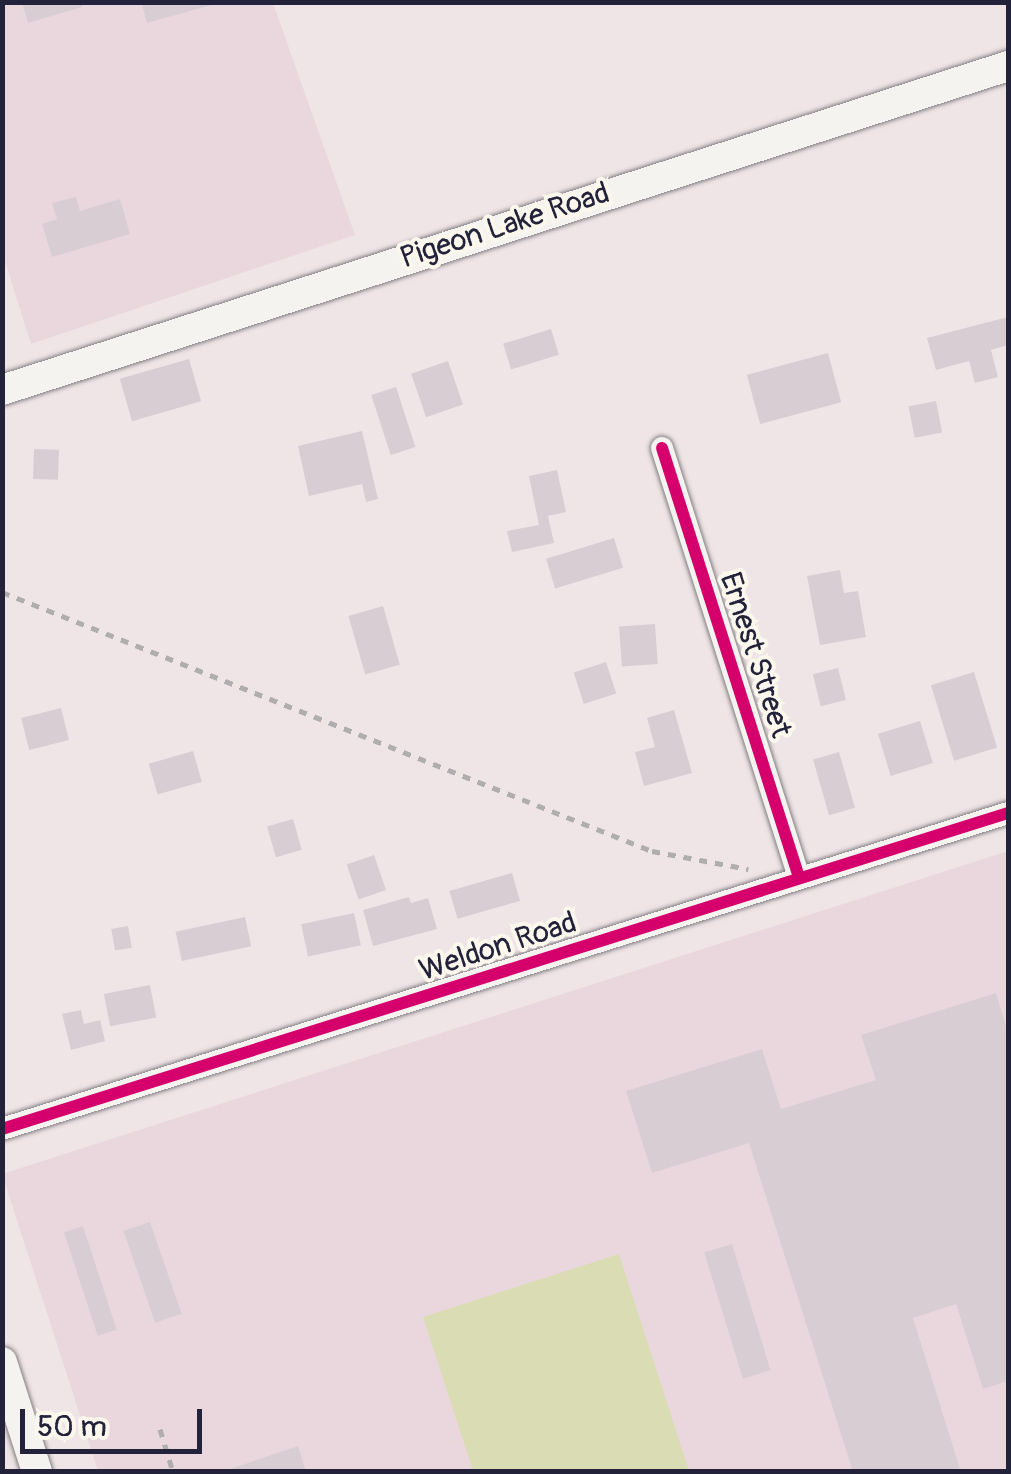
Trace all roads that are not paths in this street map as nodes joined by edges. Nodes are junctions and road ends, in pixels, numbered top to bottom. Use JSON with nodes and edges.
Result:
{"nodes":[{"id":1,"x":1008,"y":66,"type":"edge"},
{"id":2,"x":2,"y":390,"type":"edge"},
{"id":3,"x":662,"y":448,"type":"dead end"},
{"id":4,"x":1008,"y":813,"type":"edge"},
{"id":5,"x":799,"y":878,"type":"junction"},
{"id":6,"x":2,"y":1129,"type":"edge"},
{"id":7,"x":2,"y":1362,"type":"edge"},
{"id":8,"x":37,"y":1472,"type":"edge"}],
"edges":[{"from":1,"to":2,"type":"main road","name":"Pigeon Lake Road"},
{"from":3,"to":5,"type":"street","name":"Ernest Street"},
{"from":4,"to":5,"type":"street","name":"Weldon Road"},
{"from":5,"to":6,"type":"street","name":"Weldon Road"},
{"from":7,"to":8,"type":"main road"}]}
